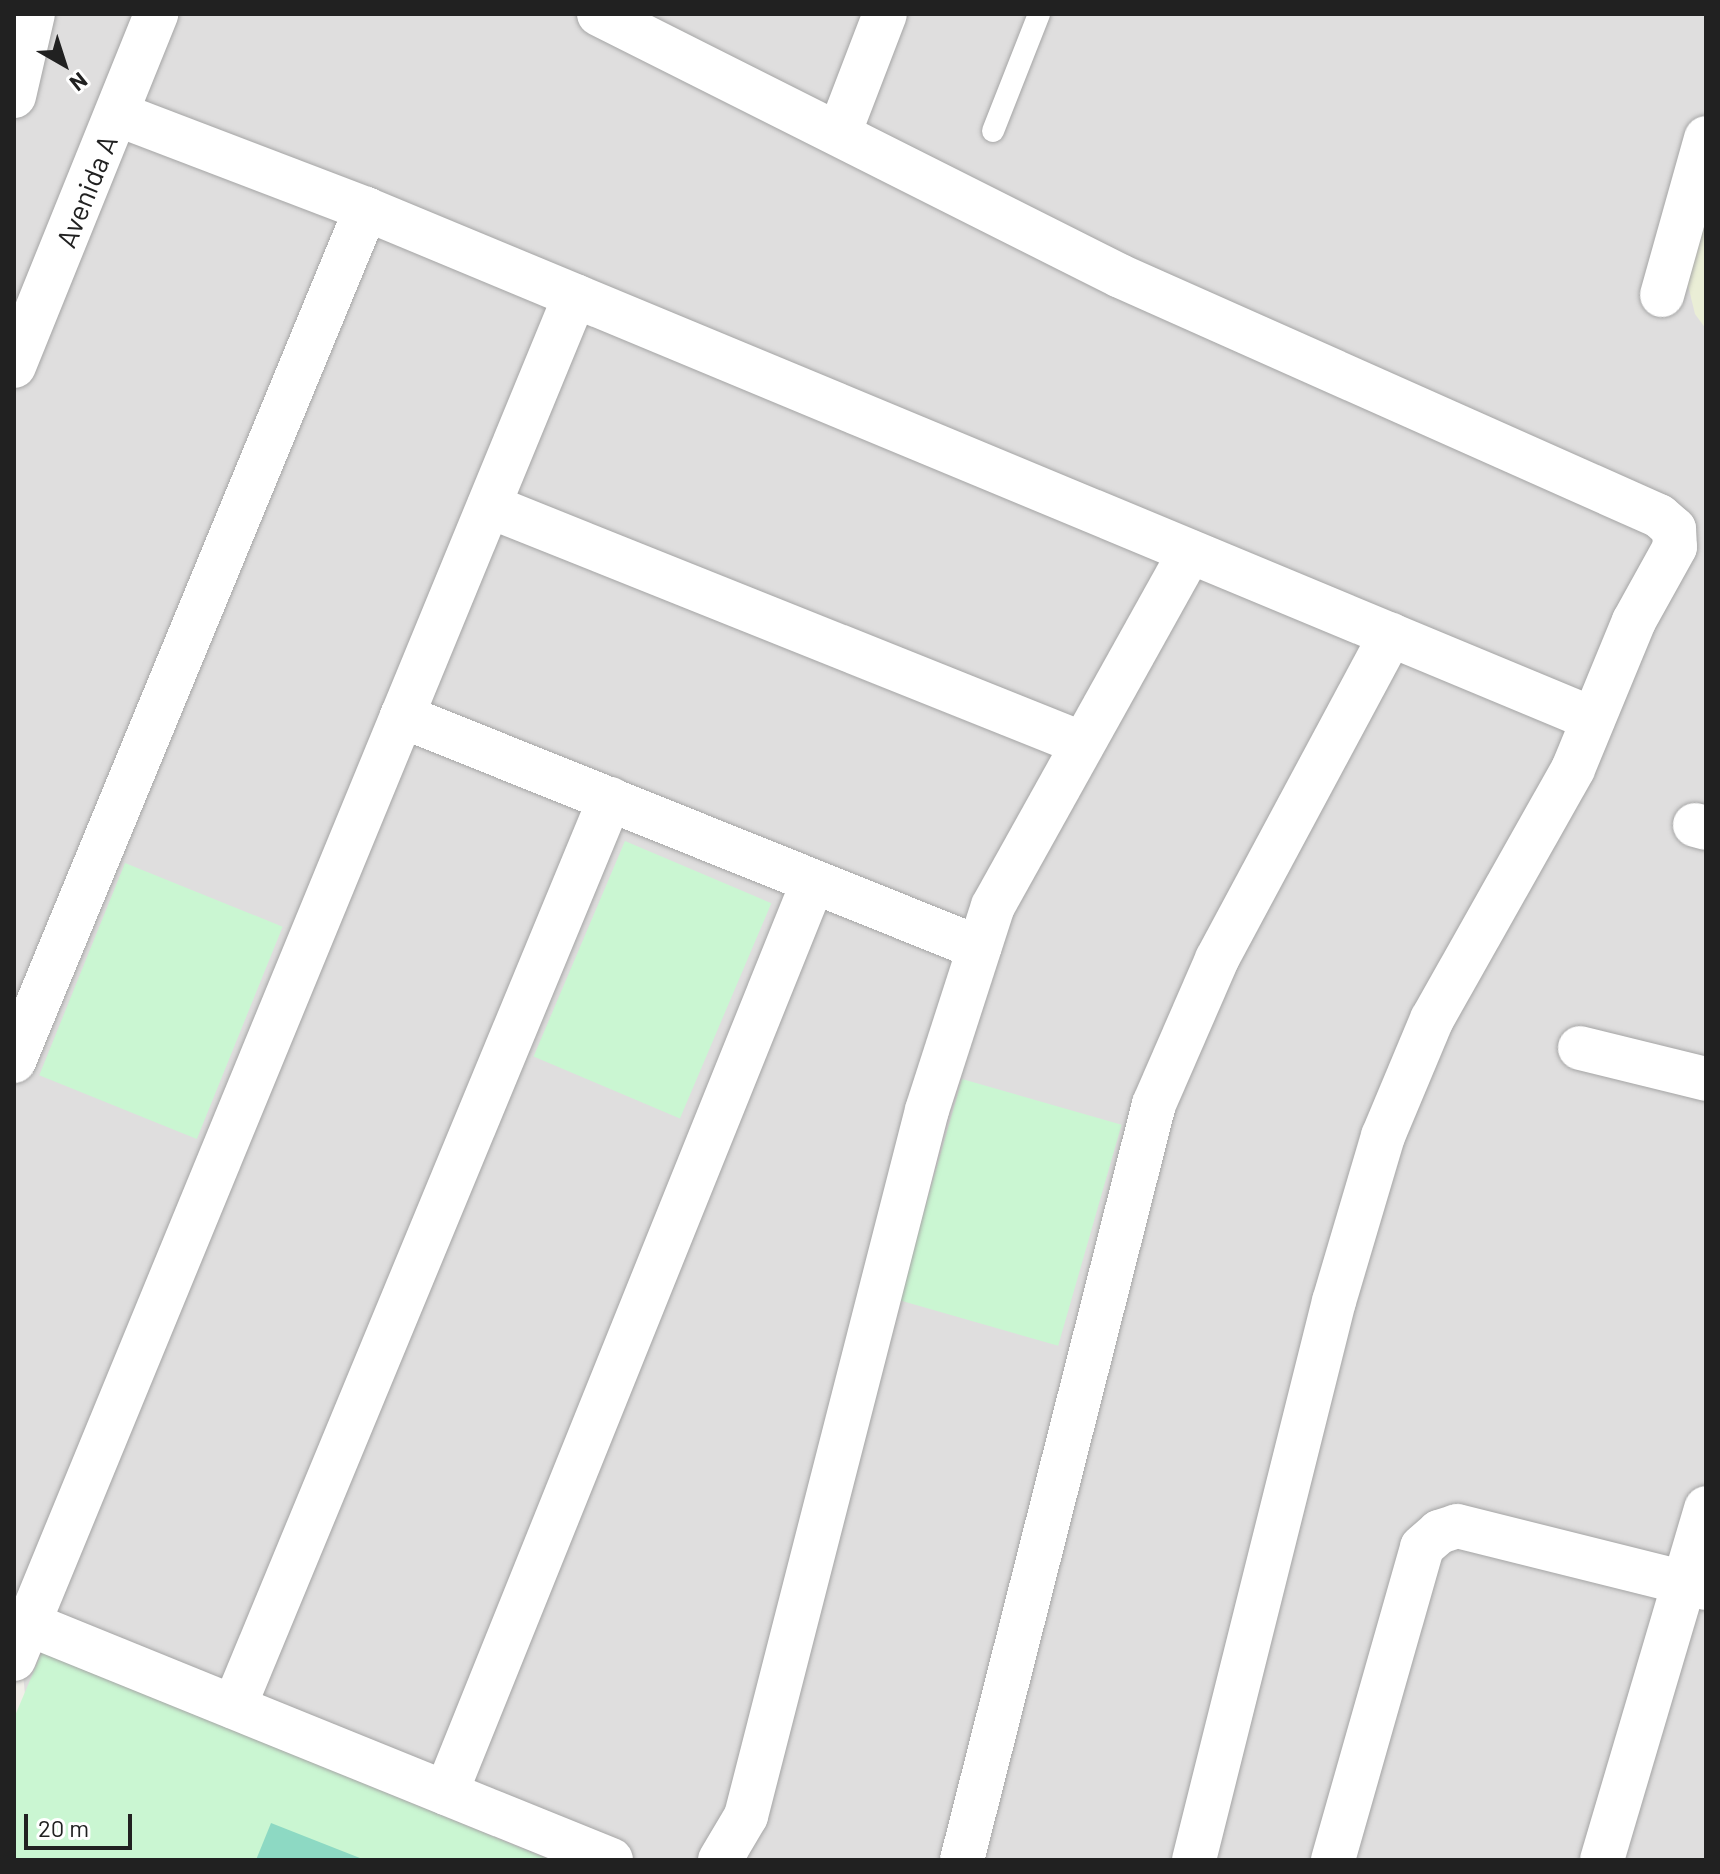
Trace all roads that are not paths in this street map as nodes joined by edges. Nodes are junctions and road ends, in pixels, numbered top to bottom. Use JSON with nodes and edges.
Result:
{"nodes":[{"id":1,"x":33,"y":14,"type":"edge"},
{"id":2,"x":156,"y":14,"type":"edge"},
{"id":3,"x":599,"y":14,"type":"edge"},
{"id":4,"x":885,"y":14,"type":"edge"},
{"id":5,"x":1039,"y":14,"type":"edge"},
{"id":6,"x":14,"y":96,"type":"edge"},
{"id":7,"x":117,"y":114,"type":"junction"},
{"id":8,"x":840,"y":131,"type":"junction"},
{"id":9,"x":993,"y":131,"type":"dead end"},
{"id":10,"x":1706,"y":138,"type":"edge"},
{"id":11,"x":366,"y":209,"type":"junction"},
{"id":12,"x":1662,"y":295,"type":"dead end"},
{"id":13,"x":575,"y":296,"type":"junction"},
{"id":14,"x":14,"y":366,"type":"edge"},
{"id":15,"x":489,"y":506,"type":"junction"},
{"id":16,"x":1190,"y":552,"type":"junction"},
{"id":17,"x":1391,"y":635,"type":"junction"},
{"id":18,"x":402,"y":716,"type":"junction"},
{"id":19,"x":1593,"y":719,"type":"junction"},
{"id":20,"x":1081,"y":743,"type":"junction"},
{"id":21,"x":610,"y":799,"type":"junction"},
{"id":22,"x":813,"y":882,"type":"junction"},
{"id":23,"x":979,"y":948,"type":"junction"},
{"id":24,"x":1580,"y":1048,"type":"dead end"},
{"id":25,"x":14,"y":1061,"type":"edge"},
{"id":26,"x":1706,"y":1079,"type":"edge"},
{"id":27,"x":1706,"y":1508,"type":"edge"},
{"id":28,"x":1695,"y":1585,"type":"edge"},
{"id":29,"x":21,"y":1641,"type":"edge"},
{"id":30,"x":234,"y":1707,"type":"junction"},
{"id":31,"x":446,"y":1793,"type":"junction"},
{"id":32,"x":611,"y":1860,"type":"edge"},
{"id":33,"x":720,"y":1860,"type":"edge"},
{"id":34,"x":962,"y":1860,"type":"edge"},
{"id":35,"x":1194,"y":1860,"type":"edge"},
{"id":36,"x":1333,"y":1860,"type":"edge"},
{"id":37,"x":1602,"y":1860,"type":"edge"}],
"edges":[{"from":1,"to":6,"type":"street"},
{"from":2,"to":7,"type":"street","name":"Avenida A"},
{"from":3,"to":8,"type":"street"},
{"from":4,"to":8,"type":"street"},
{"from":5,"to":9,"type":"lane"},
{"from":7,"to":11,"type":"street"},
{"from":7,"to":14,"type":"street","name":"Avenida A"},
{"from":8,"to":19,"type":"street"},
{"from":10,"to":12,"type":"street"},
{"from":11,"to":13,"type":"street"},
{"from":11,"to":25,"type":"street"},
{"from":13,"to":15,"type":"street"},
{"from":13,"to":16,"type":"street"},
{"from":15,"to":18,"type":"street"},
{"from":15,"to":20,"type":"street"},
{"from":16,"to":17,"type":"street"},
{"from":16,"to":20,"type":"street"},
{"from":17,"to":19,"type":"street"},
{"from":17,"to":34,"type":"street"},
{"from":18,"to":21,"type":"street"},
{"from":18,"to":29,"type":"street"},
{"from":19,"to":35,"type":"street"},
{"from":20,"to":23,"type":"street"},
{"from":21,"to":22,"type":"street"},
{"from":21,"to":30,"type":"street"},
{"from":22,"to":23,"type":"street"},
{"from":22,"to":31,"type":"street"},
{"from":23,"to":33,"type":"street"},
{"from":24,"to":26,"type":"street"},
{"from":27,"to":28,"type":"street"},
{"from":28,"to":36,"type":"street"},
{"from":28,"to":37,"type":"street"},
{"from":29,"to":30,"type":"street"},
{"from":30,"to":31,"type":"street"},
{"from":31,"to":32,"type":"street"}]}
